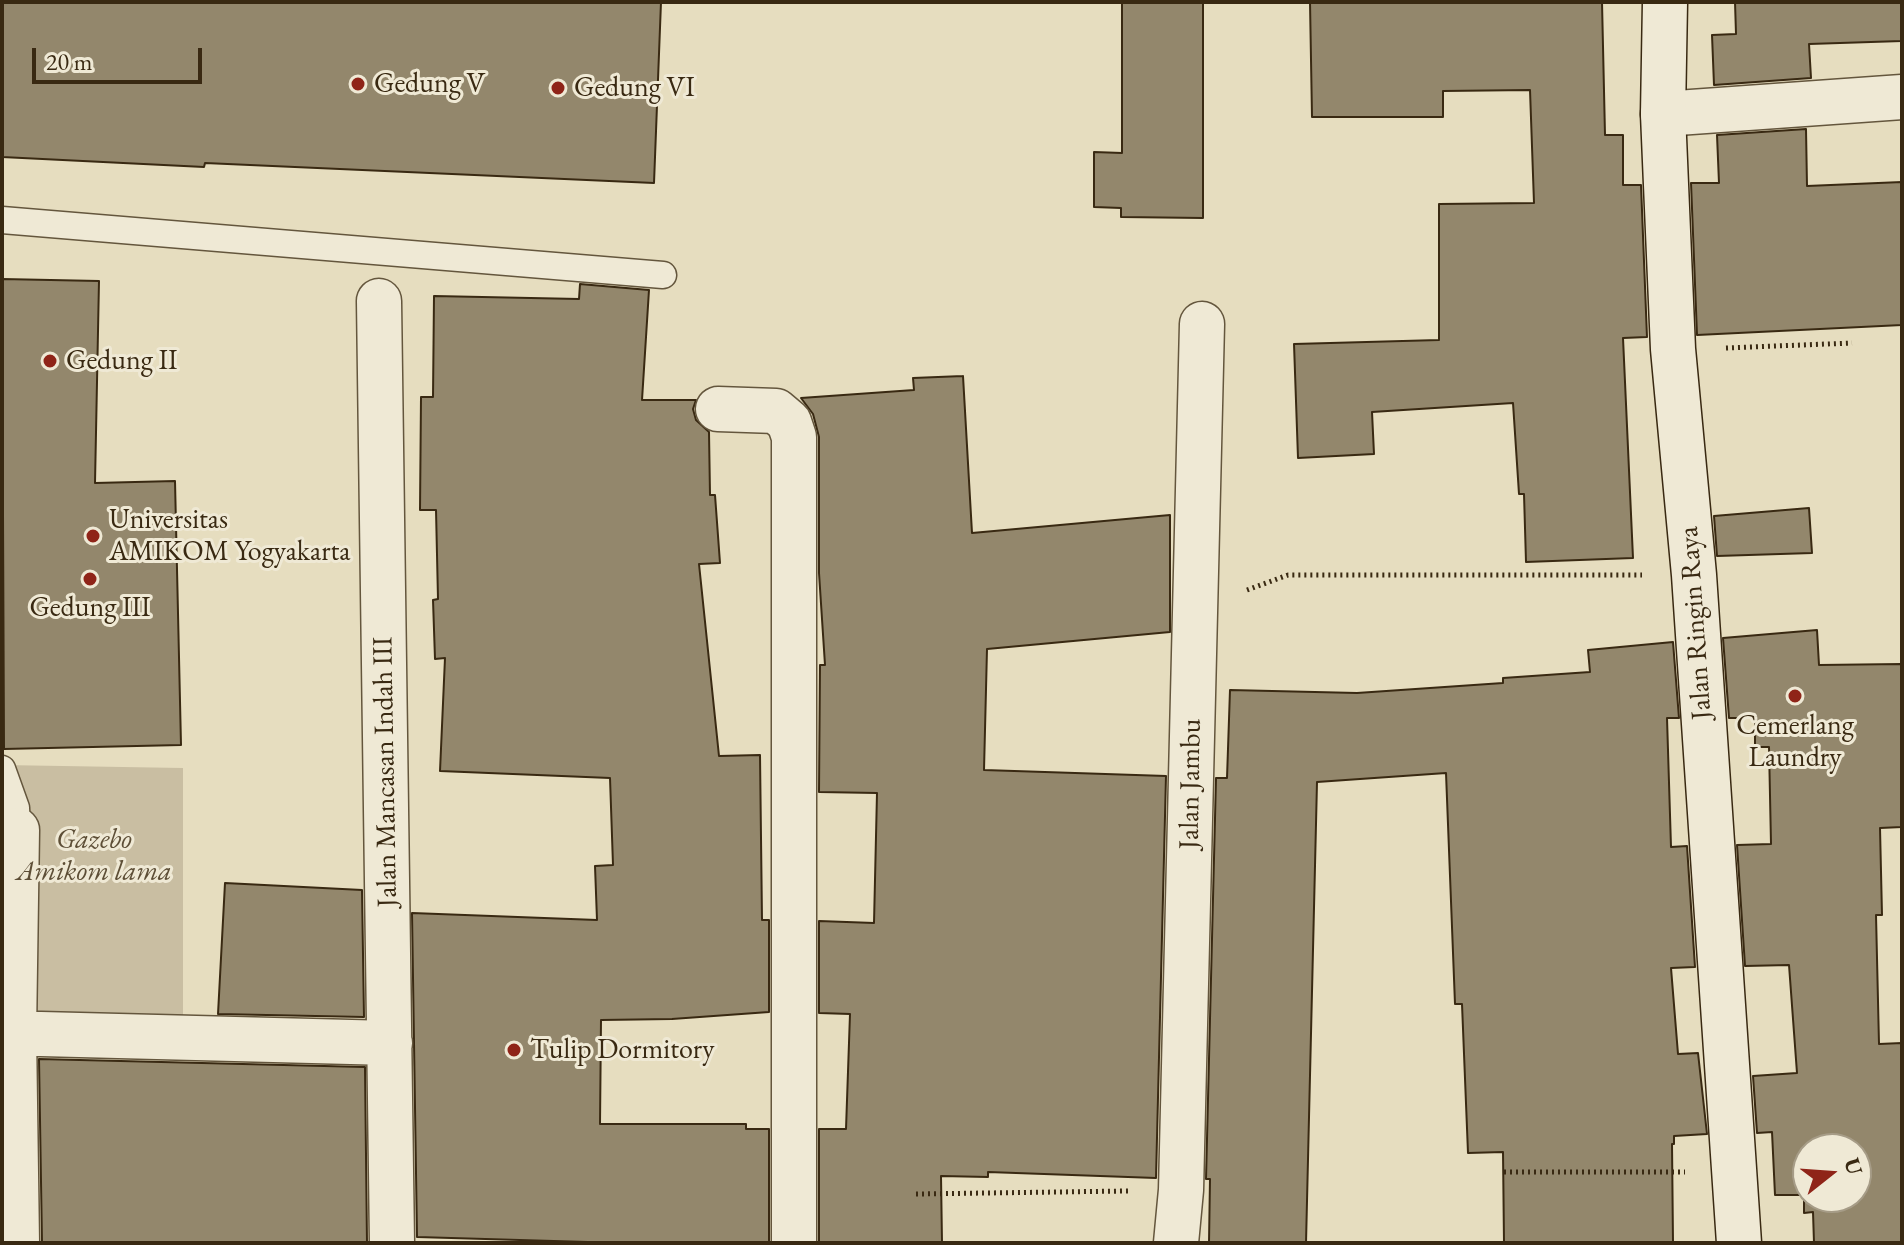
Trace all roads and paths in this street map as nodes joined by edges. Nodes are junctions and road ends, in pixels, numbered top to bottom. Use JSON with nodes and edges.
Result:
{"nodes":[{"id":1,"x":1665,"y":2,"type":"edge"},
{"id":2,"x":1902,"y":97,"type":"edge"},
{"id":3,"x":1663,"y":114,"type":"junction"},
{"id":4,"x":2,"y":220,"type":"edge"},
{"id":5,"x":663,"y":275,"type":"dead end"},
{"id":6,"x":379,"y":301,"type":"dead end"},
{"id":7,"x":1202,"y":324,"type":"dead end"},
{"id":8,"x":1852,"y":343,"type":"dead end"},
{"id":9,"x":1725,"y":348,"type":"dead end"},
{"id":10,"x":718,"y":409,"type":"dead end"},
{"id":11,"x":1694,"y":575,"type":"junction"},
{"id":12,"x":1195,"y":612,"type":"junction"},
{"id":13,"x":2,"y":769,"type":"edge"},
{"id":14,"x":17,"y":830,"type":"joint"},
{"id":15,"x":8,"y":1033,"type":"edge"},
{"id":16,"x":390,"y":1043,"type":"junction"},
{"id":17,"x":1504,"y":1172,"type":"dead end"},
{"id":18,"x":1734,"y":1172,"type":"junction"},
{"id":19,"x":1181,"y":1190,"type":"junction"},
{"id":20,"x":916,"y":1194,"type":"dead end"},
{"id":21,"x":17,"y":1243,"type":"edge"},
{"id":22,"x":392,"y":1243,"type":"edge"},
{"id":23,"x":794,"y":1243,"type":"edge"},
{"id":24,"x":1176,"y":1243,"type":"edge"},
{"id":25,"x":1739,"y":1243,"type":"edge"}],
"edges":[{"from":1,"to":3,"type":"street","name":"Jalan Ringin Raya"},
{"from":2,"to":3,"type":"street"},
{"from":3,"to":11,"type":"street","name":"Jalan Ringin Raya"},
{"from":4,"to":5,"type":"lane"},
{"from":6,"to":16,"type":"street","name":"Jalan Mancasan Indah III"},
{"from":7,"to":12,"type":"street","name":"Jalan Jambu"},
{"from":8,"to":9,"type":"path"},
{"from":10,"to":23,"type":"street"},
{"from":11,"to":12,"type":"path"},
{"from":11,"to":18,"type":"street","name":"Jalan Ringin Raya"},
{"from":12,"to":19,"type":"street","name":"Jalan Jambu"},
{"from":13,"to":14,"type":"lane"},
{"from":14,"to":15,"type":"street"},
{"from":15,"to":16,"type":"street"},
{"from":15,"to":21,"type":"street"},
{"from":16,"to":22,"type":"street","name":"Jalan Mancasan Indah III"},
{"from":17,"to":18,"type":"path"},
{"from":18,"to":25,"type":"street","name":"Jalan Ringin Raya"},
{"from":19,"to":20,"type":"path"},
{"from":19,"to":24,"type":"street","name":"Jalan Jambu"}]}
